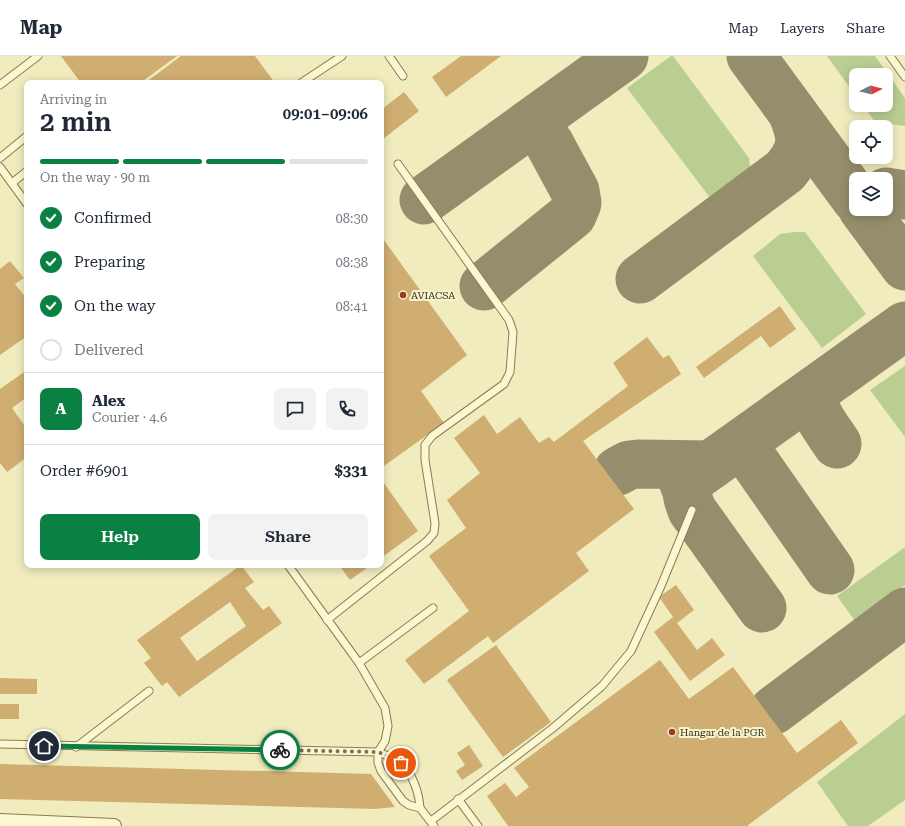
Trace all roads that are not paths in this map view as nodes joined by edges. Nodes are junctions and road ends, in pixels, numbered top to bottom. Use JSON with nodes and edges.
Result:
{"nodes":[{"id":1,"x":38,"y":56,"type":"edge"},
{"id":2,"x":342,"y":56,"type":"edge"},
{"id":3,"x":389,"y":56,"type":"edge"},
{"id":4,"x":890,"y":56,"type":"edge"},
{"id":5,"x":403,"y":76,"type":"dead end"},
{"id":6,"x":905,"y":77,"type":"edge"},
{"id":7,"x":306,"y":80,"type":"edge"},
{"id":8,"x":0,"y":84,"type":"edge"},
{"id":9,"x":24,"y":138,"type":"edge"},
{"id":10,"x":0,"y":158,"type":"edge"},
{"id":11,"x":398,"y":164,"type":"dead end"},
{"id":12,"x":0,"y":167,"type":"edge"},
{"id":13,"x":24,"y":173,"type":"edge"},
{"id":14,"x":12,"y":183,"type":"junction"},
{"id":15,"x":24,"y":200,"type":"edge"},
{"id":16,"x":692,"y":510,"type":"dead end"},
{"id":17,"x":290,"y":568,"type":"edge"},
{"id":18,"x":432,"y":608,"type":"dead end"},
{"id":19,"x":327,"y":620,"type":"junction"},
{"id":20,"x":358,"y":663,"type":"junction"},
{"id":21,"x":149,"y":691,"type":"dead end"},
{"id":22,"x":0,"y":744,"type":"edge"},
{"id":23,"x":76,"y":747,"type":"junction"},
{"id":24,"x":378,"y":752,"type":"junction"},
{"id":25,"x":458,"y":799,"type":"junction"},
{"id":26,"x":420,"y":808,"type":"junction"},
{"id":27,"x":0,"y":821,"type":"edge"},
{"id":28,"x":432,"y":823,"type":"edge"},
{"id":29,"x":114,"y":826,"type":"edge"},
{"id":30,"x":478,"y":826,"type":"edge"}],
"edges":[{"from":1,"to":8,"type":"lane"},
{"from":2,"to":7,"type":"lane"},
{"from":3,"to":5,"type":"lane"},
{"from":4,"to":6,"type":"lane"},
{"from":9,"to":10,"type":"lane"},
{"from":11,"to":19,"type":"lane"},
{"from":12,"to":14,"type":"lane"},
{"from":13,"to":14,"type":"lane"},
{"from":14,"to":15,"type":"lane"},
{"from":16,"to":25,"type":"lane"},
{"from":17,"to":19,"type":"lane"},
{"from":18,"to":20,"type":"lane"},
{"from":19,"to":20,"type":"lane"},
{"from":20,"to":24,"type":"lane"},
{"from":21,"to":23,"type":"lane"},
{"from":22,"to":23,"type":"lane"},
{"from":23,"to":24,"type":"lane"},
{"from":24,"to":26,"type":"lane"},
{"from":24,"to":26,"type":"lane"},
{"from":25,"to":28,"type":"lane"},
{"from":25,"to":30,"type":"lane"},
{"from":26,"to":28,"type":"lane"},
{"from":27,"to":29,"type":"street"}]}
